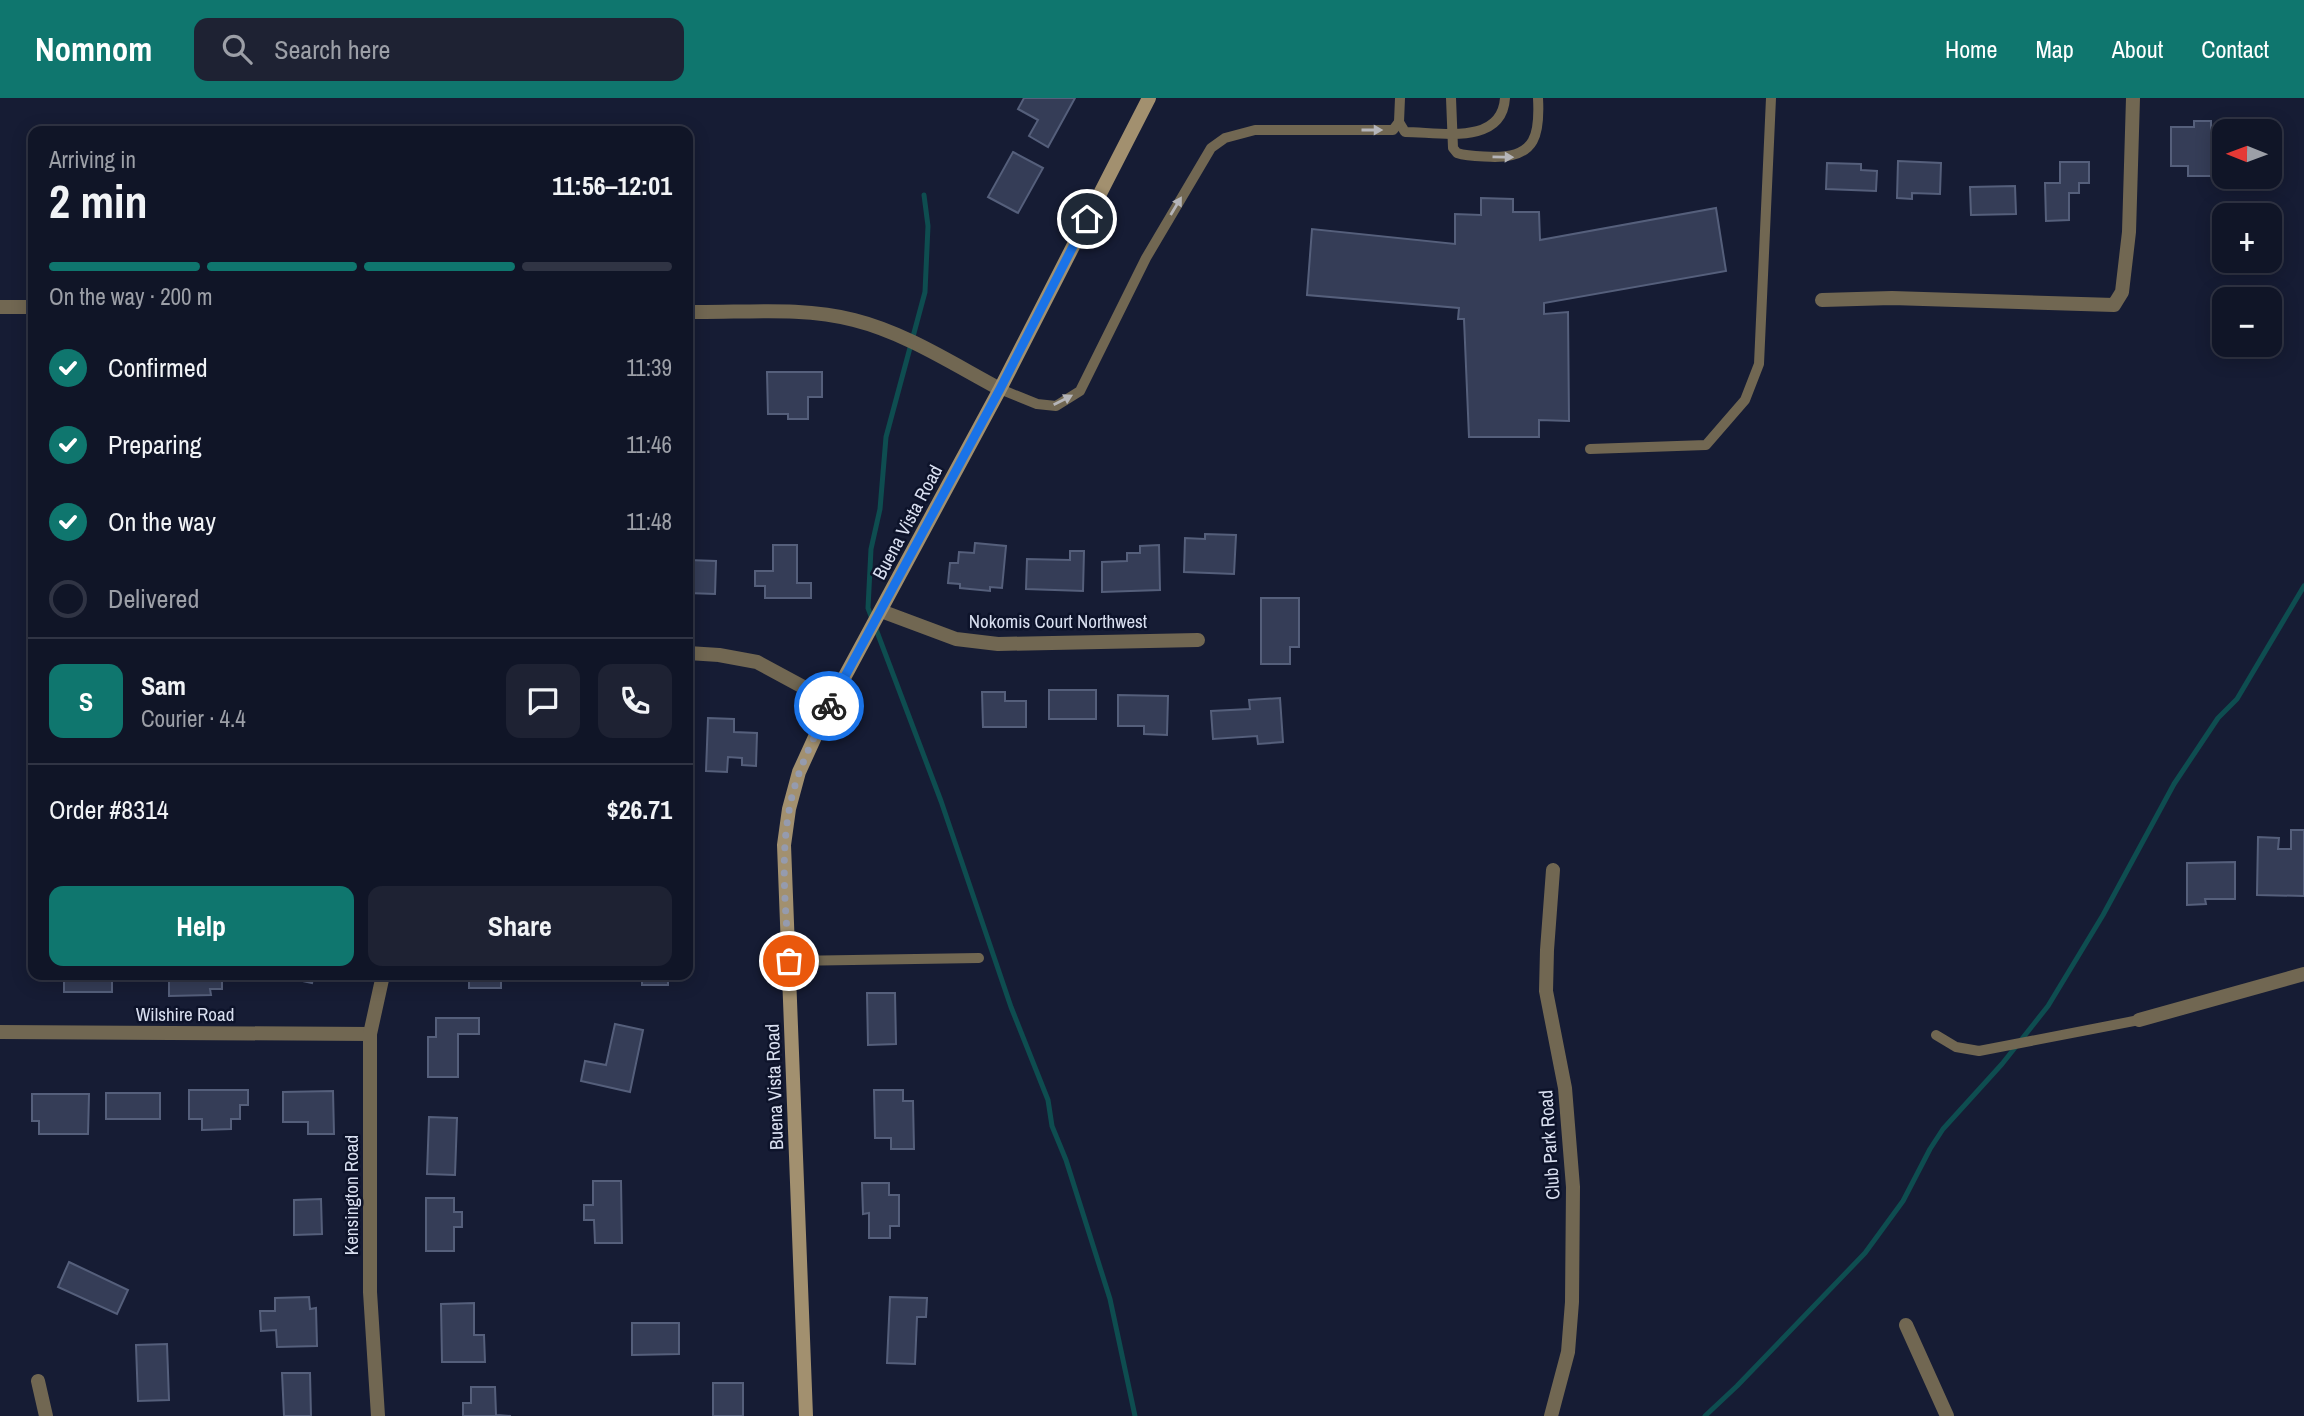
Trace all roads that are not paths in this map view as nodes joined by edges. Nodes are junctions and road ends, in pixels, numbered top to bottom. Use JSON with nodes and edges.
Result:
{"nodes":[{"id":1,"x":1149,"y":98,"type":"edge"},
{"id":2,"x":1400,"y":98,"type":"edge"},
{"id":3,"x":1451,"y":98,"type":"edge"},
{"id":4,"x":1505,"y":98,"type":"edge"},
{"id":5,"x":1538,"y":98,"type":"edge"},
{"id":6,"x":1771,"y":98,"type":"edge"},
{"id":7,"x":2133,"y":98,"type":"edge"},
{"id":8,"x":1399,"y":122,"type":"junction"},
{"id":9,"x":1452,"y":133,"type":"junction"},
{"id":10,"x":1822,"y":300,"type":"dead end"},
{"id":11,"x":0,"y":307,"type":"edge"},
{"id":12,"x":28,"y":307,"type":"edge"},
{"id":13,"x":693,"y":313,"type":"edge"},
{"id":14,"x":1000,"y":389,"type":"junction"},
{"id":15,"x":1590,"y":449,"type":"dead end"},
{"id":16,"x":881,"y":611,"type":"junction"},
{"id":17,"x":1198,"y":640,"type":"dead end"},
{"id":18,"x":693,"y":653,"type":"edge"},
{"id":19,"x":831,"y":702,"type":"junction"},
{"id":20,"x":1553,"y":870,"type":"dead end"},
{"id":21,"x":979,"y":958,"type":"dead end"},
{"id":22,"x":789,"y":961,"type":"junction"},
{"id":23,"x":2304,"y":974,"type":"edge"},
{"id":24,"x":382,"y":980,"type":"edge"},
{"id":25,"x":2139,"y":1020,"type":"joint"},
{"id":26,"x":0,"y":1032,"type":"edge"},
{"id":27,"x":370,"y":1034,"type":"junction"},
{"id":28,"x":1936,"y":1035,"type":"dead end"},
{"id":29,"x":1906,"y":1325,"type":"dead end"},
{"id":30,"x":38,"y":1381,"type":"dead end"},
{"id":31,"x":46,"y":1416,"type":"edge"},
{"id":32,"x":378,"y":1416,"type":"edge"},
{"id":33,"x":806,"y":1416,"type":"edge"},
{"id":34,"x":1550,"y":1416,"type":"edge"},
{"id":35,"x":1947,"y":1416,"type":"edge"}],
"edges":[{"from":1,"to":14,"type":"street","name":"Buena Vista Road"},
{"from":2,"to":8,"type":"lane"},
{"from":3,"to":9,"type":"lane"},
{"from":4,"to":9,"type":"lane"},
{"from":9,"to":5,"type":"lane","one_way":true},
{"from":6,"to":15,"type":"lane"},
{"from":7,"to":10,"type":"street"},
{"from":8,"to":9,"type":"lane"},
{"from":14,"to":8,"type":"lane","one_way":true},
{"from":11,"to":12,"type":"street"},
{"from":13,"to":14,"type":"street"},
{"from":14,"to":16,"type":"street","name":"Buena Vista Road"},
{"from":16,"to":17,"type":"street","name":"Nokomis Court Northwest"},
{"from":16,"to":19,"type":"street","name":"Buena Vista Road"},
{"from":18,"to":19,"type":"street"},
{"from":19,"to":22,"type":"street","name":"Buena Vista Road"},
{"from":20,"to":34,"type":"street","name":"Club Park Road"},
{"from":21,"to":22,"type":"lane"},
{"from":22,"to":33,"type":"street","name":"Buena Vista Road"},
{"from":23,"to":25,"type":"street"},
{"from":24,"to":27,"type":"street","name":"Kensington Road"},
{"from":25,"to":28,"type":"lane"},
{"from":26,"to":27,"type":"street","name":"Wilshire Road"},
{"from":27,"to":32,"type":"street","name":"Kensington Road"},
{"from":29,"to":35,"type":"street"},
{"from":30,"to":31,"type":"street"}]}
